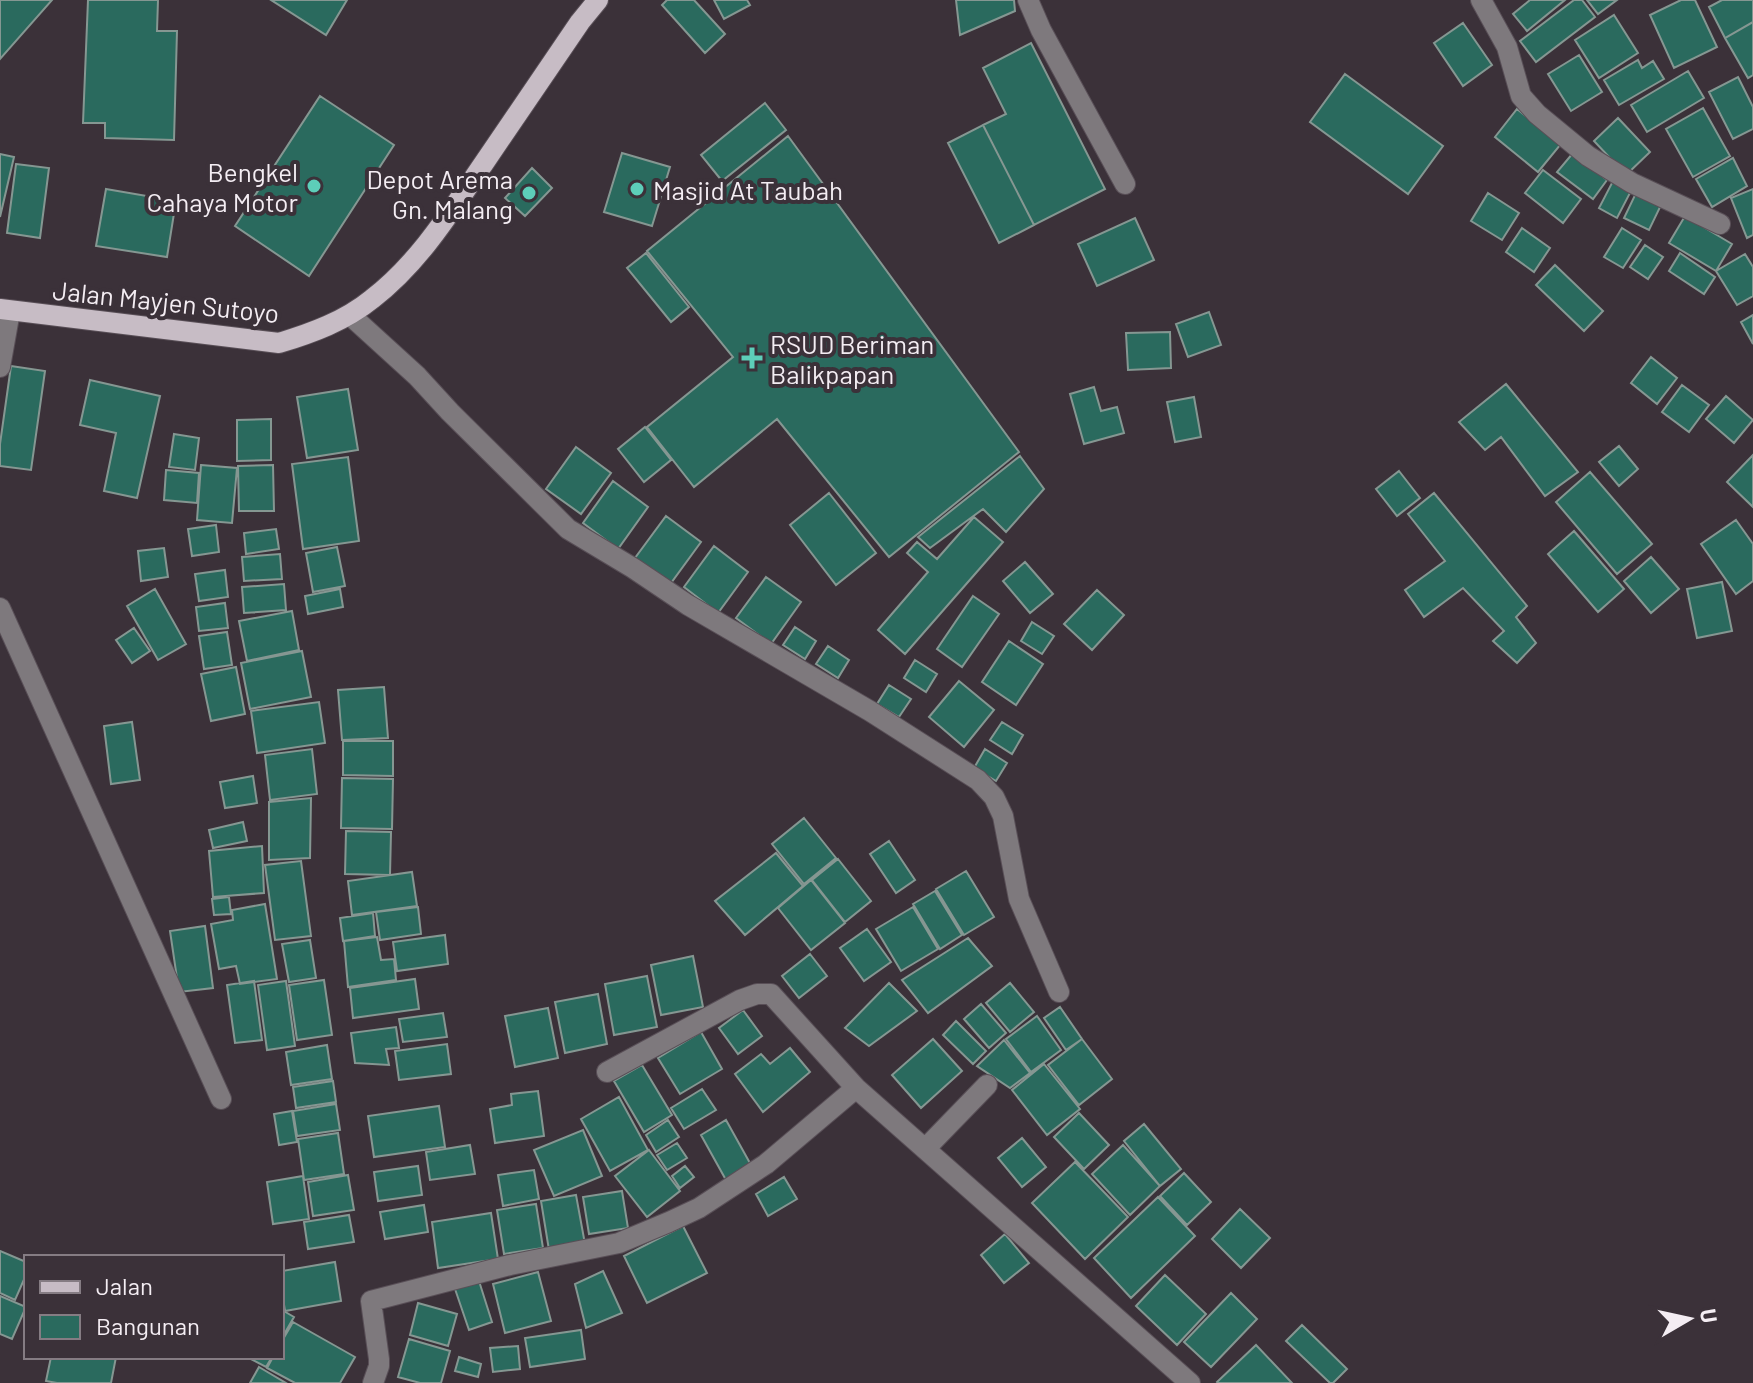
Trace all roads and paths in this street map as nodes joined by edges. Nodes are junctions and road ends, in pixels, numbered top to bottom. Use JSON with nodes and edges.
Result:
{"nodes":[{"id":1,"x":598,"y":0,"type":"edge"},
{"id":2,"x":1028,"y":0,"type":"edge"},
{"id":3,"x":1481,"y":0,"type":"edge"},
{"id":4,"x":1125,"y":184,"type":"dead end"},
{"id":5,"x":1720,"y":224,"type":"dead end"},
{"id":6,"x":5,"y":310,"type":"edge"},
{"id":7,"x":350,"y":315,"type":"junction"},
{"id":8,"x":0,"y":367,"type":"edge"},
{"id":9,"x":0,"y":608,"type":"edge"},
{"id":10,"x":1059,"y":992,"type":"dead end"},
{"id":11,"x":607,"y":1072,"type":"dead end"},
{"id":12,"x":987,"y":1085,"type":"dead end"},
{"id":13,"x":856,"y":1088,"type":"junction"},
{"id":14,"x":221,"y":1099,"type":"dead end"},
{"id":15,"x":925,"y":1149,"type":"junction"},
{"id":16,"x":380,"y":1381,"type":"edge"},
{"id":17,"x":1190,"y":1383,"type":"edge"}],
"edges":[{"from":1,"to":7,"type":"main road","name":"Jalan Mayjen Sutoyo"},
{"from":2,"to":4,"type":"street"},
{"from":3,"to":5,"type":"street"},
{"from":6,"to":7,"type":"main road","name":"Jalan Mayjen Sutoyo"},
{"from":6,"to":8,"type":"street"},
{"from":7,"to":10,"type":"street"},
{"from":9,"to":14,"type":"street"},
{"from":11,"to":13,"type":"street"},
{"from":12,"to":15,"type":"street"},
{"from":13,"to":15,"type":"street"},
{"from":13,"to":16,"type":"street"},
{"from":15,"to":17,"type":"street"}]}
